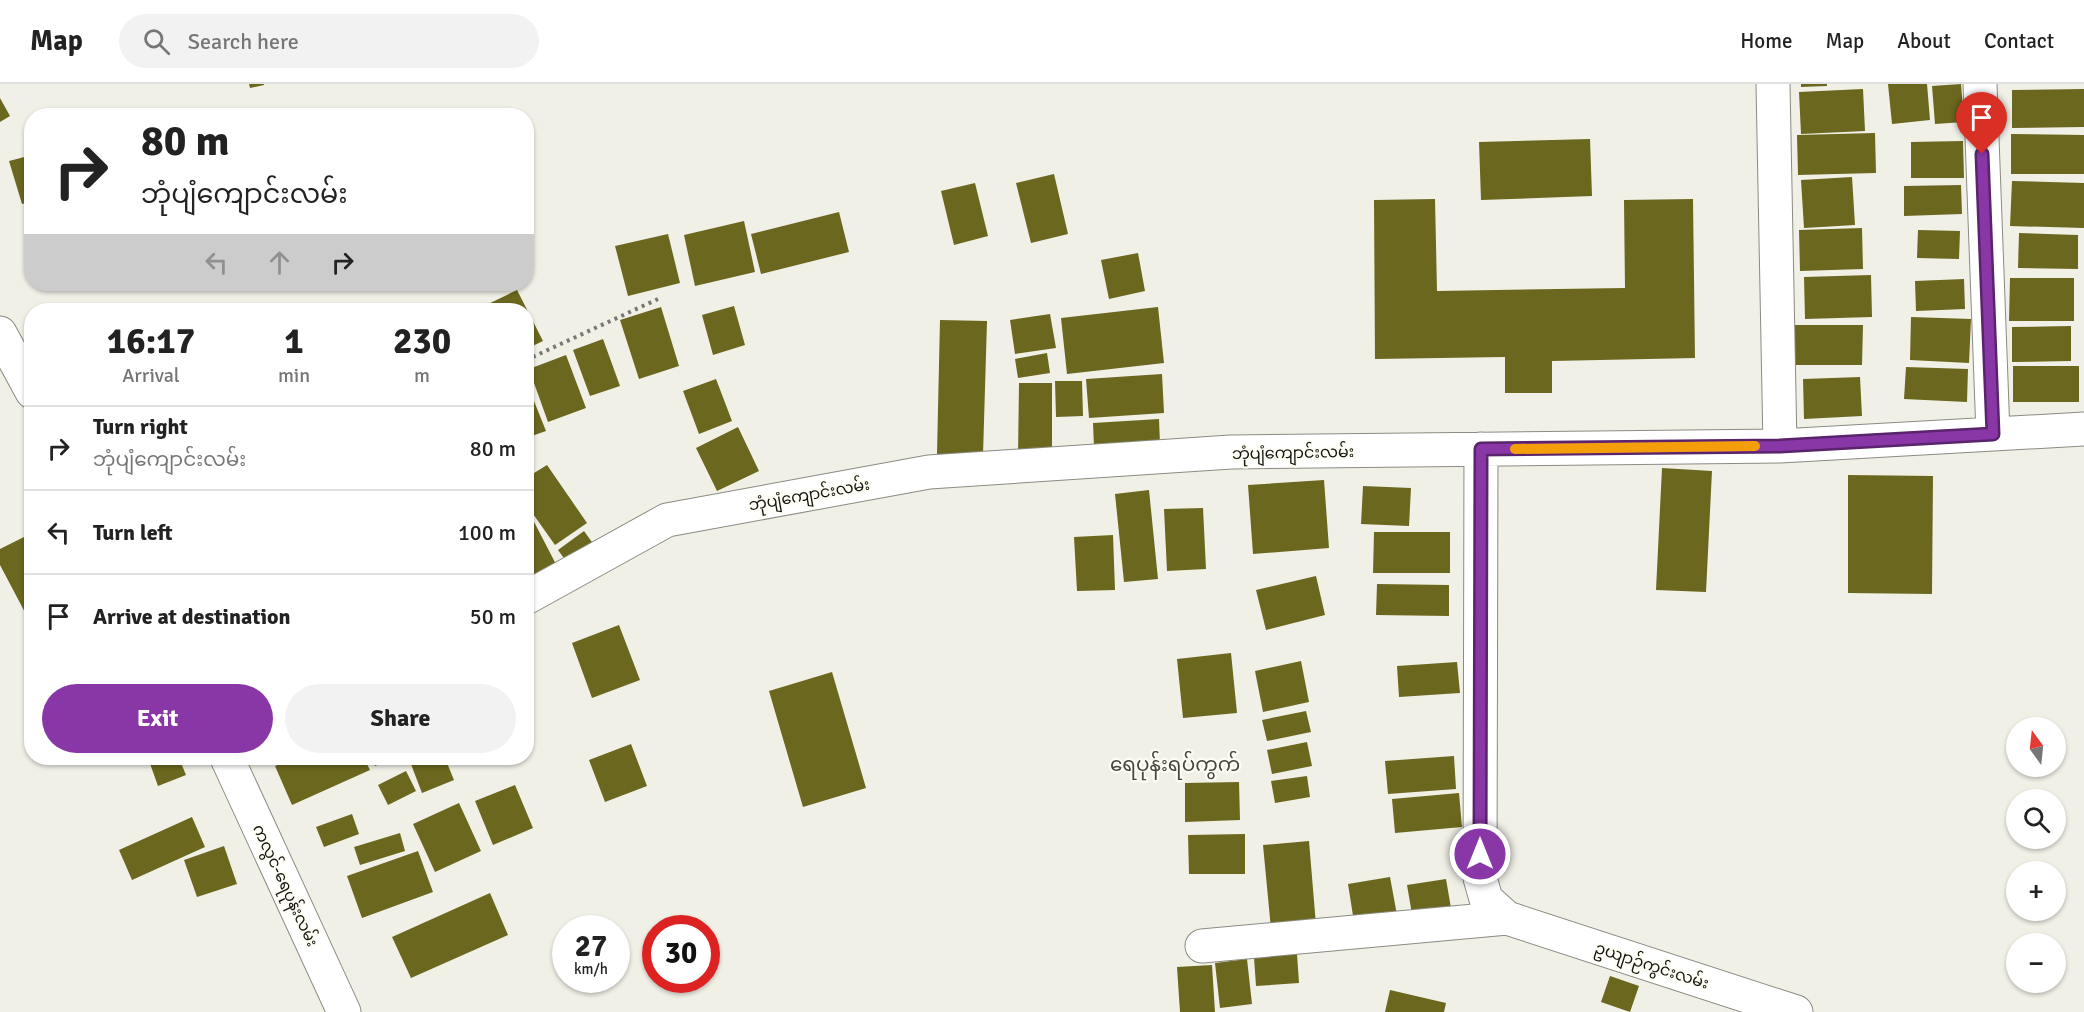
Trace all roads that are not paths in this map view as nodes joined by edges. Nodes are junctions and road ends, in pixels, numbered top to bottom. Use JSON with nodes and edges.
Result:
{"nodes":[{"id":1,"x":1773,"y":84,"type":"edge"},
{"id":2,"x":1980,"y":84,"type":"edge"},
{"id":3,"x":0,"y":333,"type":"edge"},
{"id":4,"x":24,"y":377,"type":"edge"},
{"id":5,"x":2084,"y":429,"type":"edge"},
{"id":6,"x":1993,"y":434,"type":"junction"},
{"id":7,"x":1780,"y":446,"type":"junction"},
{"id":8,"x":1481,"y":449,"type":"junction"},
{"id":9,"x":534,"y":594,"type":"edge"},
{"id":10,"x":235,"y":765,"type":"edge"},
{"id":11,"x":1507,"y":918,"type":"junction"},
{"id":12,"x":1202,"y":946,"type":"dead end"},
{"id":13,"x":344,"y":1012,"type":"edge"},
{"id":14,"x":1796,"y":1012,"type":"edge"}],
"edges":[{"from":1,"to":7,"type":"street"},
{"from":2,"to":6,"type":"street"},
{"from":3,"to":4,"type":"street"},
{"from":5,"to":6,"type":"street","name":"ဘုံပျံကျောင်းလမ်း"},
{"from":6,"to":7,"type":"street","name":"ဘုံပျံကျောင်းလမ်း"},
{"from":7,"to":8,"type":"street","name":"ဘုံပျံကျောင်းလမ်း"},
{"from":8,"to":9,"type":"street","name":"ဘုံပျံကျောင်းလမ်း"},
{"from":8,"to":11,"type":"street"},
{"from":10,"to":13,"type":"street","name":"ကလွင်-ရေပုန်းလမ်း"},
{"from":11,"to":12,"type":"street"},
{"from":11,"to":14,"type":"street","name":"ဥယျာဉ်ကွင်းလမ်း"}]}
